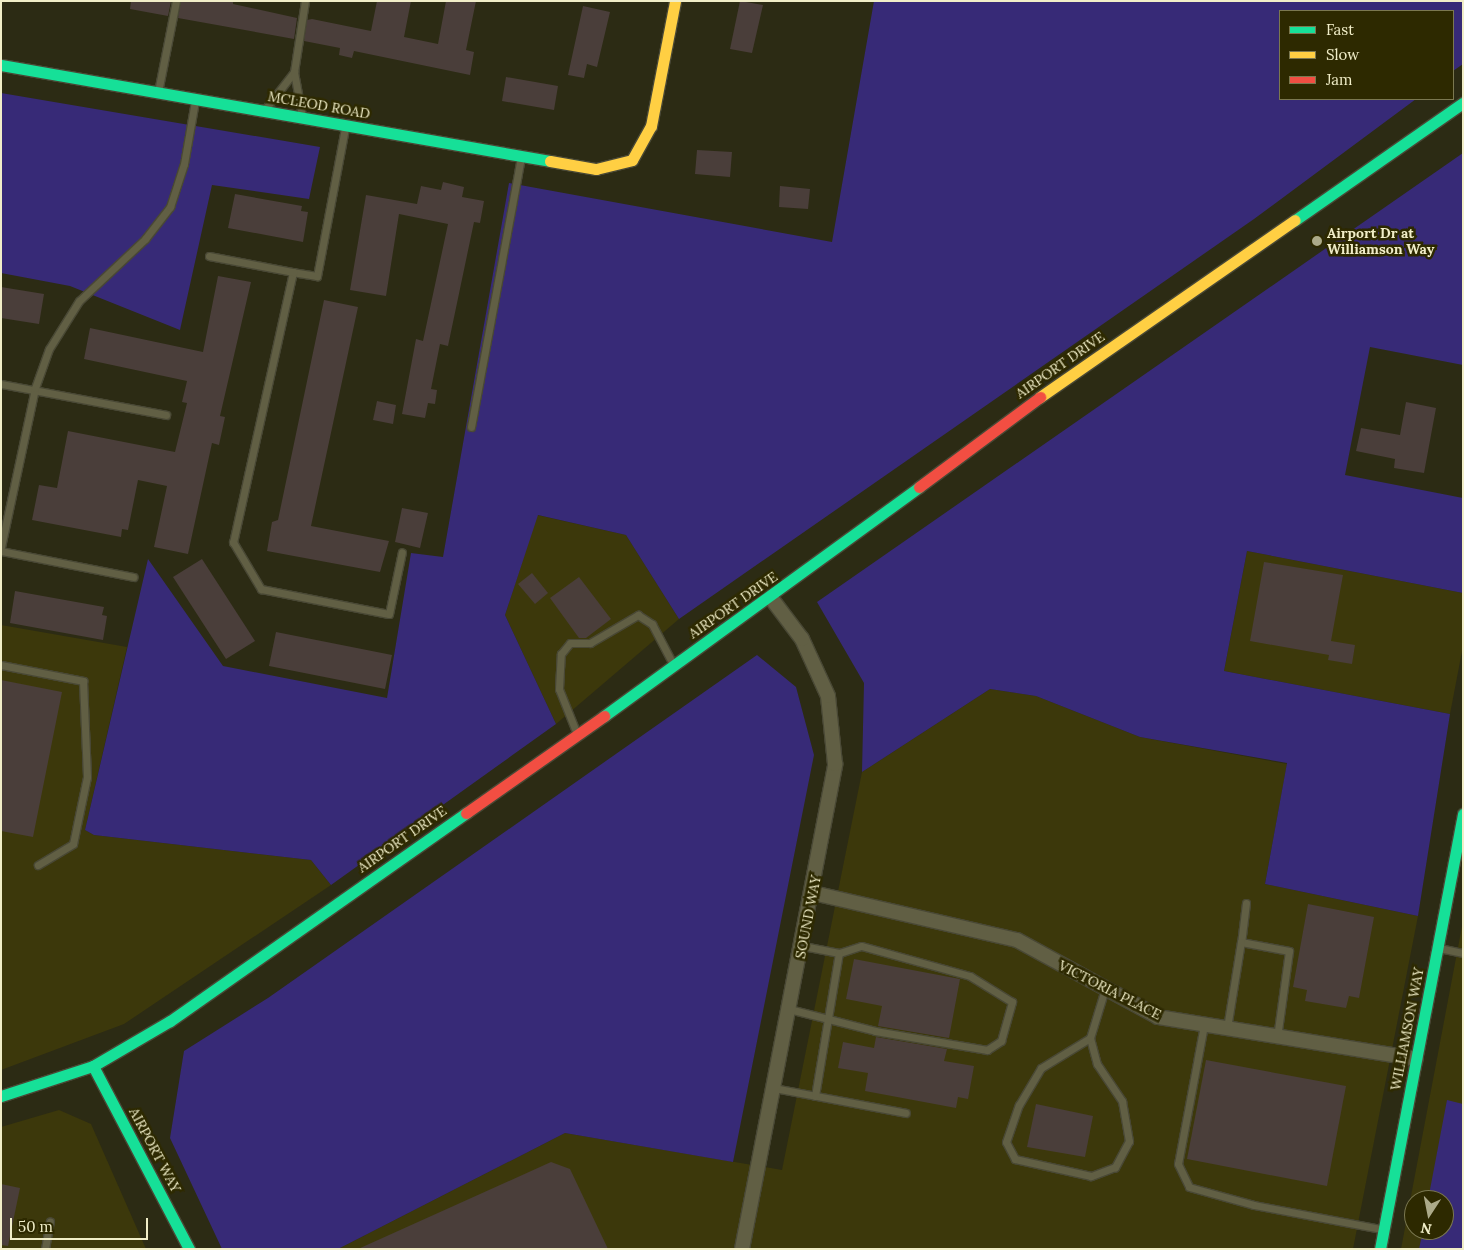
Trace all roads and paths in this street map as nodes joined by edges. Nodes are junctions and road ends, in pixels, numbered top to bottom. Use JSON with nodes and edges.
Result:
{"nodes":[{"id":1,"x":176,"y":1,"type":"edge"},
{"id":2,"x":305,"y":1,"type":"edge"},
{"id":3,"x":675,"y":1,"type":"edge"},
{"id":4,"x":1,"y":65,"type":"edge"},
{"id":5,"x":294,"y":72,"type":"junction"},
{"id":6,"x":158,"y":92,"type":"junction"},
{"id":7,"x":195,"y":98,"type":"junction"},
{"id":8,"x":1463,"y":103,"type":"edge"},
{"id":9,"x":264,"y":111,"type":"junction"},
{"id":10,"x":302,"y":118,"type":"junction"},
{"id":11,"x":345,"y":125,"type":"junction"},
{"id":12,"x":521,"y":156,"type":"junction"},
{"id":13,"x":209,"y":256,"type":"dead end"},
{"id":14,"x":293,"y":272,"type":"junction"},
{"id":15,"x":1,"y":384,"type":"edge"},
{"id":16,"x":34,"y":390,"type":"junction"},
{"id":17,"x":166,"y":415,"type":"dead end"},
{"id":18,"x":471,"y":427,"type":"dead end"},
{"id":19,"x":1,"y":548,"type":"edge"},
{"id":20,"x":1,"y":552,"type":"edge"},
{"id":21,"x":402,"y":552,"type":"dead end"},
{"id":22,"x":133,"y":577,"type":"dead end"},
{"id":23,"x":770,"y":598,"type":"junction"},
{"id":24,"x":1,"y":666,"type":"edge"},
{"id":25,"x":674,"y":666,"type":"junction"},
{"id":26,"x":577,"y":734,"type":"junction"},
{"id":27,"x":1463,"y":814,"type":"edge"},
{"id":28,"x":38,"y":865,"type":"dead end"},
{"id":29,"x":813,"y":893,"type":"junction"},
{"id":30,"x":1246,"y":903,"type":"dead end"},
{"id":31,"x":1241,"y":942,"type":"junction"},
{"id":32,"x":802,"y":946,"type":"junction"},
{"id":33,"x":1437,"y":948,"type":"junction"},
{"id":34,"x":1463,"y":953,"type":"edge"},
{"id":35,"x":839,"y":954,"type":"junction"},
{"id":36,"x":1105,"y":990,"type":"junction"},
{"id":37,"x":790,"y":1009,"type":"junction"},
{"id":38,"x":828,"y":1019,"type":"junction"},
{"id":39,"x":1204,"y":1025,"type":"junction"},
{"id":40,"x":1227,"y":1028,"type":"junction"},
{"id":41,"x":1277,"y":1037,"type":"junction"},
{"id":42,"x":1090,"y":1038,"type":"junction"},
{"id":43,"x":1416,"y":1059,"type":"junction"},
{"id":44,"x":93,"y":1066,"type":"junction"},
{"id":45,"x":774,"y":1088,"type":"junction"},
{"id":46,"x":1,"y":1096,"type":"edge"},
{"id":47,"x":815,"y":1096,"type":"junction"},
{"id":48,"x":906,"y":1113,"type":"dead end"},
{"id":49,"x":50,"y":1222,"type":"dead end"},
{"id":50,"x":1384,"y":1230,"type":"junction"},
{"id":51,"x":185,"y":1245,"type":"edge"},
{"id":52,"x":45,"y":1249,"type":"edge"},
{"id":53,"x":742,"y":1249,"type":"edge"},
{"id":54,"x":1380,"y":1249,"type":"edge"}],
"edges":[{"from":1,"to":6,"type":"lane"},
{"from":2,"to":5,"type":"lane"},
{"from":3,"to":12,"type":"main road","name":"MCLEOD ROAD"},
{"from":4,"to":6,"type":"main road","name":"MCLEOD ROAD"},
{"from":5,"to":9,"type":"lane"},
{"from":5,"to":10,"type":"lane"},
{"from":6,"to":7,"type":"main road","name":"MCLEOD ROAD"},
{"from":7,"to":9,"type":"main road","name":"MCLEOD ROAD"},
{"from":7,"to":16,"type":"lane"},
{"from":8,"to":23,"type":"main road","name":"AIRPORT DRIVE"},
{"from":9,"to":10,"type":"main road","name":"MCLEOD ROAD"},
{"from":10,"to":11,"type":"main road","name":"MCLEOD ROAD"},
{"from":11,"to":12,"type":"main road","name":"MCLEOD ROAD"},
{"from":11,"to":14,"type":"lane"},
{"from":12,"to":18,"type":"lane"},
{"from":13,"to":14,"type":"lane"},
{"from":14,"to":21,"type":"lane"},
{"from":15,"to":16,"type":"lane"},
{"from":16,"to":17,"type":"lane"},
{"from":16,"to":19,"type":"lane"},
{"from":20,"to":22,"type":"lane"},
{"from":23,"to":25,"type":"main road","name":"AIRPORT DRIVE"},
{"from":23,"to":29,"type":"street","name":"SOUND WAY"},
{"from":24,"to":28,"type":"lane"},
{"from":25,"to":26,"type":"main road","name":"AIRPORT DRIVE"},
{"from":25,"to":26,"type":"lane"},
{"from":26,"to":44,"type":"main road","name":"AIRPORT DRIVE"},
{"from":27,"to":33,"type":"main road","name":"WILLIAMSON WAY"},
{"from":29,"to":32,"type":"street","name":"SOUND WAY"},
{"from":29,"to":36,"type":"street","name":"VICTORIA PLACE"},
{"from":30,"to":31,"type":"lane"},
{"from":31,"to":40,"type":"lane"},
{"from":31,"to":41,"type":"lane"},
{"from":32,"to":35,"type":"lane"},
{"from":32,"to":37,"type":"street","name":"SOUND WAY"},
{"from":33,"to":34,"type":"lane"},
{"from":33,"to":43,"type":"main road","name":"WILLIAMSON WAY"},
{"from":35,"to":38,"type":"lane"},
{"from":35,"to":38,"type":"lane"},
{"from":36,"to":39,"type":"street","name":"VICTORIA PLACE"},
{"from":36,"to":42,"type":"lane"},
{"from":37,"to":38,"type":"lane"},
{"from":37,"to":45,"type":"street","name":"SOUND WAY"},
{"from":38,"to":47,"type":"lane"},
{"from":39,"to":40,"type":"street","name":"VICTORIA PLACE"},
{"from":39,"to":50,"type":"lane"},
{"from":40,"to":41,"type":"street","name":"VICTORIA PLACE"},
{"from":41,"to":43,"type":"street","name":"VICTORIA PLACE"},
{"from":42,"to":42,"type":"lane"},
{"from":43,"to":50,"type":"main road","name":"WILLIAMSON WAY"},
{"from":44,"to":46,"type":"main road","name":"AIRPORT DRIVE"},
{"from":44,"to":51,"type":"main road","name":"AIRPORT WAY"},
{"from":45,"to":47,"type":"lane"},
{"from":45,"to":53,"type":"street","name":"SOUND WAY"},
{"from":47,"to":48,"type":"lane"},
{"from":49,"to":52,"type":"lane"},
{"from":50,"to":54,"type":"main road","name":"WILLIAMSON WAY"}]}
